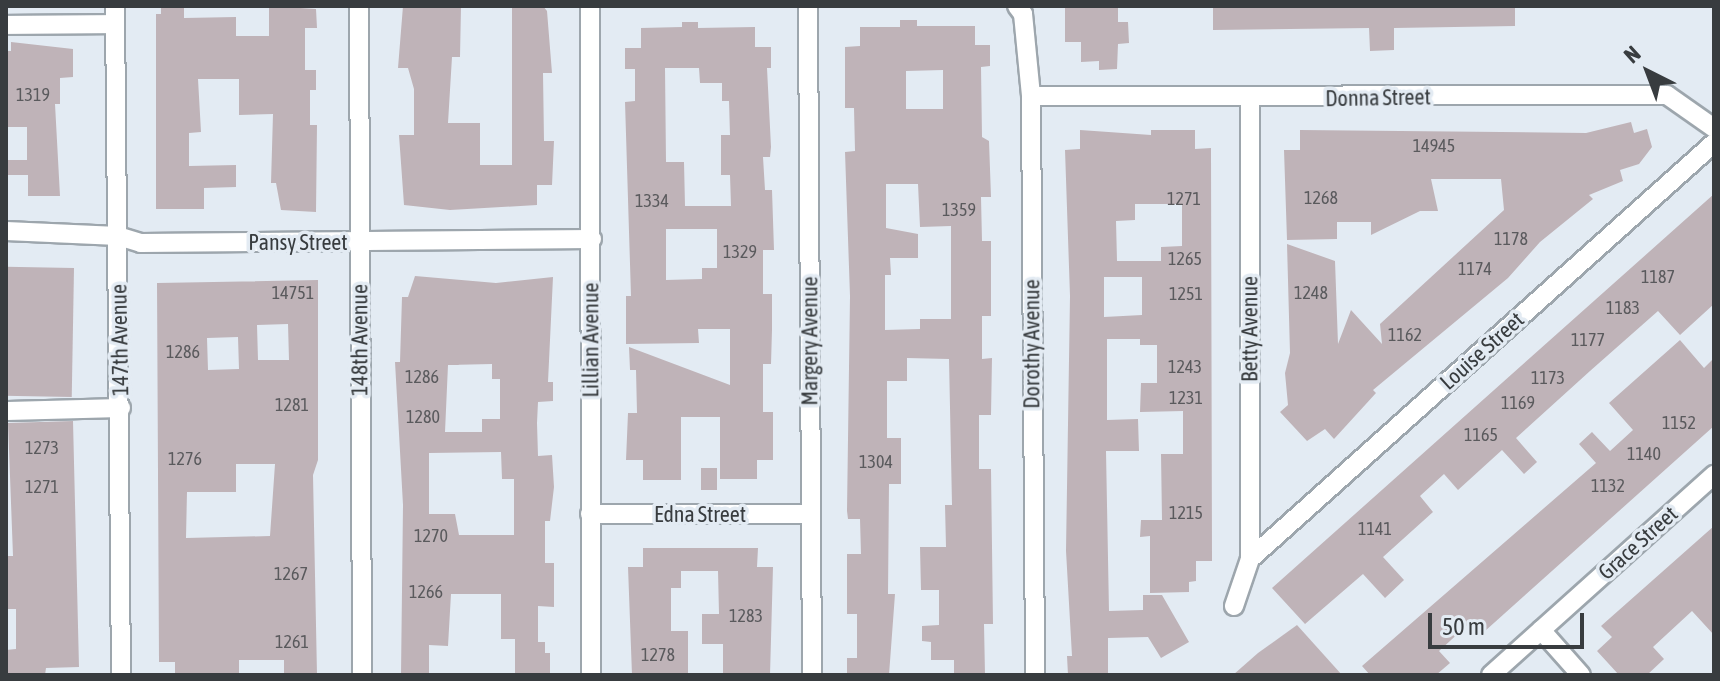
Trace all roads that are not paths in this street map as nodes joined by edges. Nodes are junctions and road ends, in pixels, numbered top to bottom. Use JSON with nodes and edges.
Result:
{"nodes":[{"id":1,"x":359,"y":6,"type":"edge"},
{"id":2,"x":590,"y":6,"type":"edge"},
{"id":3,"x":808,"y":6,"type":"edge"},
{"id":4,"x":1020,"y":10,"type":"edge"},
{"id":5,"x":115,"y":15,"type":"edge"},
{"id":6,"x":6,"y":25,"type":"edge"},
{"id":7,"x":1031,"y":96,"type":"junction"},
{"id":8,"x":1250,"y":99,"type":"junction"},
{"id":9,"x":1714,"y":128,"type":"edge"},
{"id":10,"x":1714,"y":143,"type":"edge"},
{"id":11,"x":6,"y":231,"type":"edge"},
{"id":12,"x":118,"y":236,"type":"junction"},
{"id":13,"x":592,"y":239,"type":"junction"},
{"id":14,"x":360,"y":243,"type":"junction"},
{"id":15,"x":121,"y":408,"type":"junction"},
{"id":16,"x":6,"y":411,"type":"edge"},
{"id":17,"x":1714,"y":475,"type":"edge"},
{"id":18,"x":590,"y":514,"type":"junction"},
{"id":19,"x":811,"y":514,"type":"junction"},
{"id":20,"x":1250,"y":559,"type":"junction"},
{"id":21,"x":1234,"y":606,"type":"dead end"},
{"id":22,"x":1541,"y":630,"type":"junction"},
{"id":23,"x":121,"y":675,"type":"edge"},
{"id":24,"x":362,"y":675,"type":"edge"},
{"id":25,"x":591,"y":675,"type":"edge"},
{"id":26,"x":812,"y":675,"type":"edge"},
{"id":27,"x":1035,"y":675,"type":"edge"},
{"id":28,"x":1491,"y":675,"type":"edge"},
{"id":29,"x":1581,"y":675,"type":"edge"}],
"edges":[{"from":1,"to":14,"type":"street","name":"148th Avenue"},
{"from":2,"to":13,"type":"street","name":"Lillian Avenue"},
{"from":3,"to":19,"type":"street","name":"Margery Avenue"},
{"from":4,"to":7,"type":"street","name":"Dorothy Avenue"},
{"from":5,"to":6,"type":"street"},
{"from":5,"to":12,"type":"street","name":"147th Avenue"},
{"from":7,"to":8,"type":"street","name":"Donna Street"},
{"from":7,"to":27,"type":"street","name":"Dorothy Avenue"},
{"from":8,"to":9,"type":"street","name":"Donna Street"},
{"from":8,"to":20,"type":"street","name":"Betty Avenue"},
{"from":10,"to":20,"type":"street","name":"Louise Street"},
{"from":11,"to":12,"type":"street","name":"Pansy Street"},
{"from":12,"to":14,"type":"street","name":"Pansy Street"},
{"from":12,"to":15,"type":"street","name":"147th Avenue"},
{"from":13,"to":14,"type":"street","name":"Pansy Street"},
{"from":13,"to":18,"type":"street","name":"Lillian Avenue"},
{"from":14,"to":24,"type":"street","name":"148th Avenue"},
{"from":15,"to":16,"type":"street"},
{"from":15,"to":23,"type":"street","name":"147th Avenue"},
{"from":17,"to":22,"type":"street","name":"Grace Street"},
{"from":18,"to":19,"type":"street","name":"Edna Street"},
{"from":18,"to":25,"type":"street","name":"Lillian Avenue"},
{"from":19,"to":26,"type":"street","name":"Margery Avenue"},
{"from":20,"to":21,"type":"street"},
{"from":22,"to":28,"type":"street","name":"Grace Street"},
{"from":22,"to":29,"type":"street"}]}
